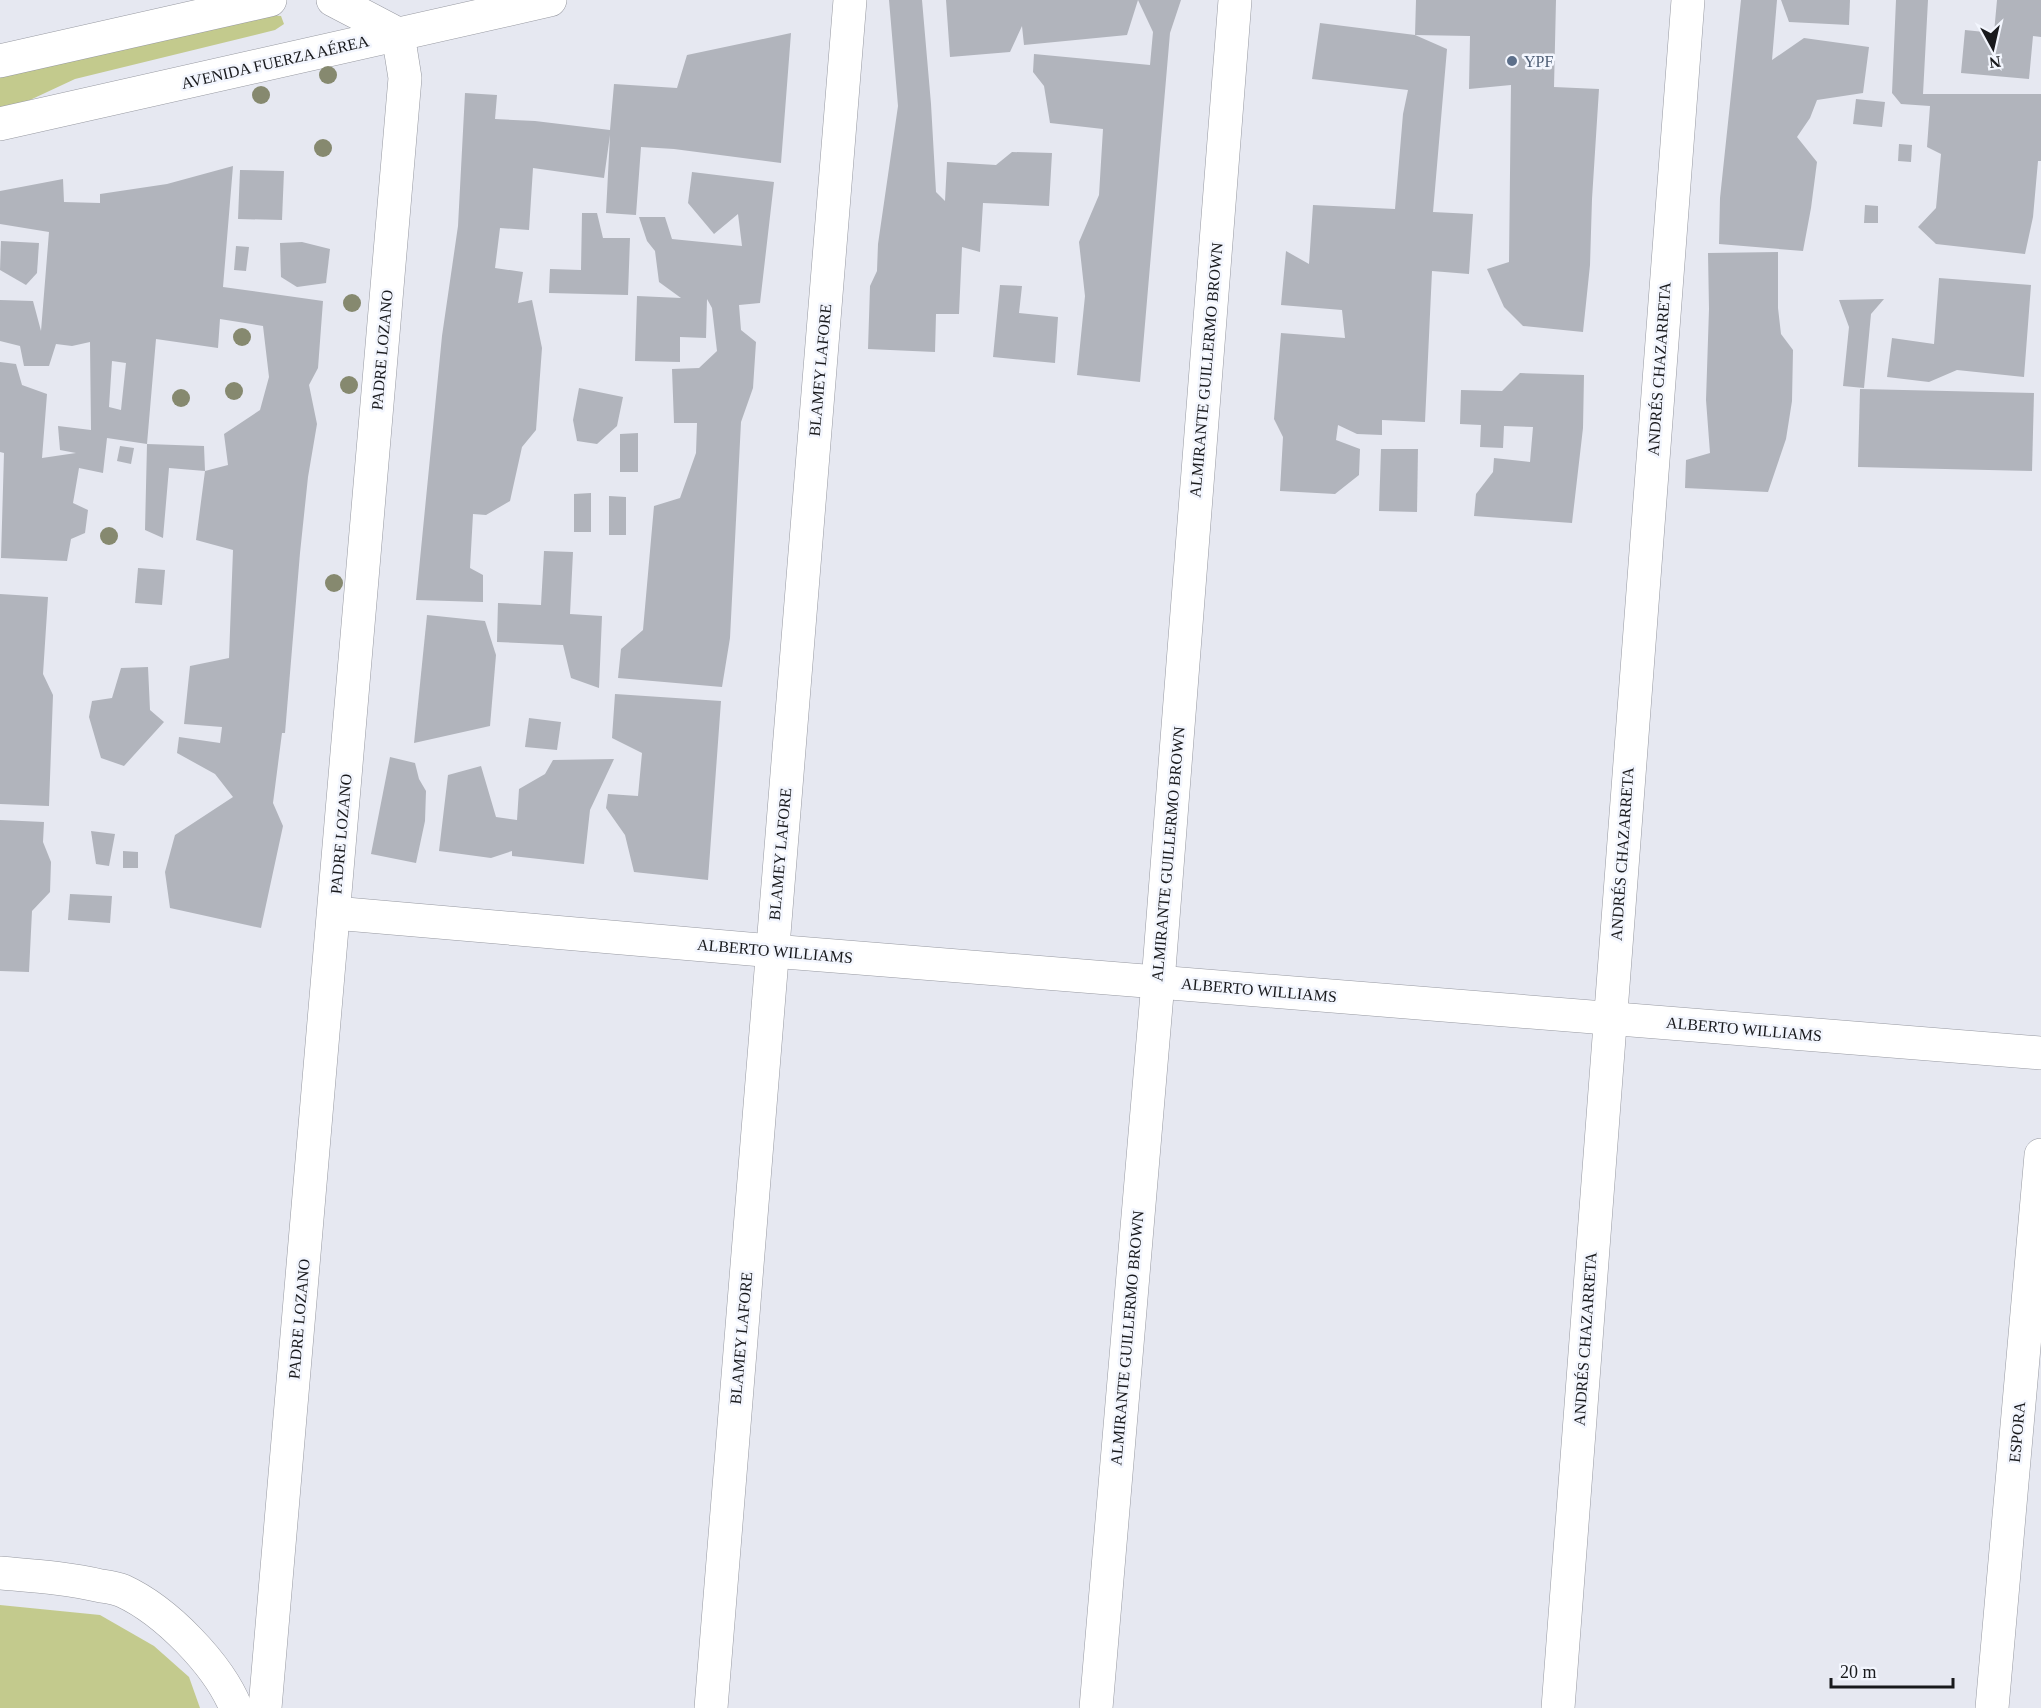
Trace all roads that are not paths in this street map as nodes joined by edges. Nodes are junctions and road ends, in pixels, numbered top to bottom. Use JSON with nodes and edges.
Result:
{"nodes":[{"id":1,"x":270,"y":0,"type":"edge"},
{"id":2,"x":333,"y":0,"type":"edge"},
{"id":3,"x":550,"y":0,"type":"edge"},
{"id":4,"x":850,"y":0,"type":"edge"},
{"id":5,"x":1235,"y":0,"type":"edge"},
{"id":6,"x":1688,"y":0,"type":"edge"},
{"id":7,"x":398,"y":34,"type":"junction"},
{"id":8,"x":0,"y":61,"type":"edge"},
{"id":9,"x":0,"y":124,"type":"edge"},
{"id":10,"x":334,"y":913,"type":"junction"},
{"id":11,"x":772,"y":951,"type":"junction"},
{"id":12,"x":1158,"y":982,"type":"junction"},
{"id":13,"x":1609,"y":1018,"type":"junction"},
{"id":14,"x":2041,"y":1053,"type":"edge"},
{"id":15,"x":2041,"y":1155,"type":"edge"},
{"id":16,"x":0,"y":1573,"type":"edge"},
{"id":17,"x":236,"y":1708,"type":"edge"},
{"id":18,"x":265,"y":1708,"type":"edge"},
{"id":19,"x":711,"y":1708,"type":"edge"},
{"id":20,"x":1096,"y":1708,"type":"edge"},
{"id":21,"x":1558,"y":1708,"type":"edge"},
{"id":22,"x":1992,"y":1708,"type":"edge"}],
"edges":[{"from":1,"to":8,"type":"street"},
{"from":2,"to":7,"type":"street"},
{"from":3,"to":7,"type":"street","name":"AVENIDA FUERZA AÉREA"},
{"from":4,"to":11,"type":"street","name":"BLAMEY LAFORE"},
{"from":5,"to":12,"type":"street","name":"ALMIRANTE GUILLERMO BROWN"},
{"from":6,"to":13,"type":"street","name":"ANDRÉS CHAZARRETA"},
{"from":7,"to":9,"type":"street","name":"AVENIDA FUERZA AÉREA"},
{"from":7,"to":10,"type":"street","name":"PADRE LOZANO"},
{"from":10,"to":11,"type":"street","name":"ALBERTO WILLIAMS"},
{"from":10,"to":18,"type":"street","name":"PADRE LOZANO"},
{"from":11,"to":12,"type":"street","name":"ALBERTO WILLIAMS"},
{"from":11,"to":19,"type":"street","name":"BLAMEY LAFORE"},
{"from":12,"to":13,"type":"street","name":"ALBERTO WILLIAMS"},
{"from":12,"to":20,"type":"street","name":"ALMIRANTE GUILLERMO BROWN"},
{"from":13,"to":14,"type":"street","name":"ALBERTO WILLIAMS"},
{"from":13,"to":21,"type":"street","name":"ANDRÉS CHAZARRETA"},
{"from":15,"to":22,"type":"street","name":"ESPORA"},
{"from":16,"to":17,"type":"street"}]}
